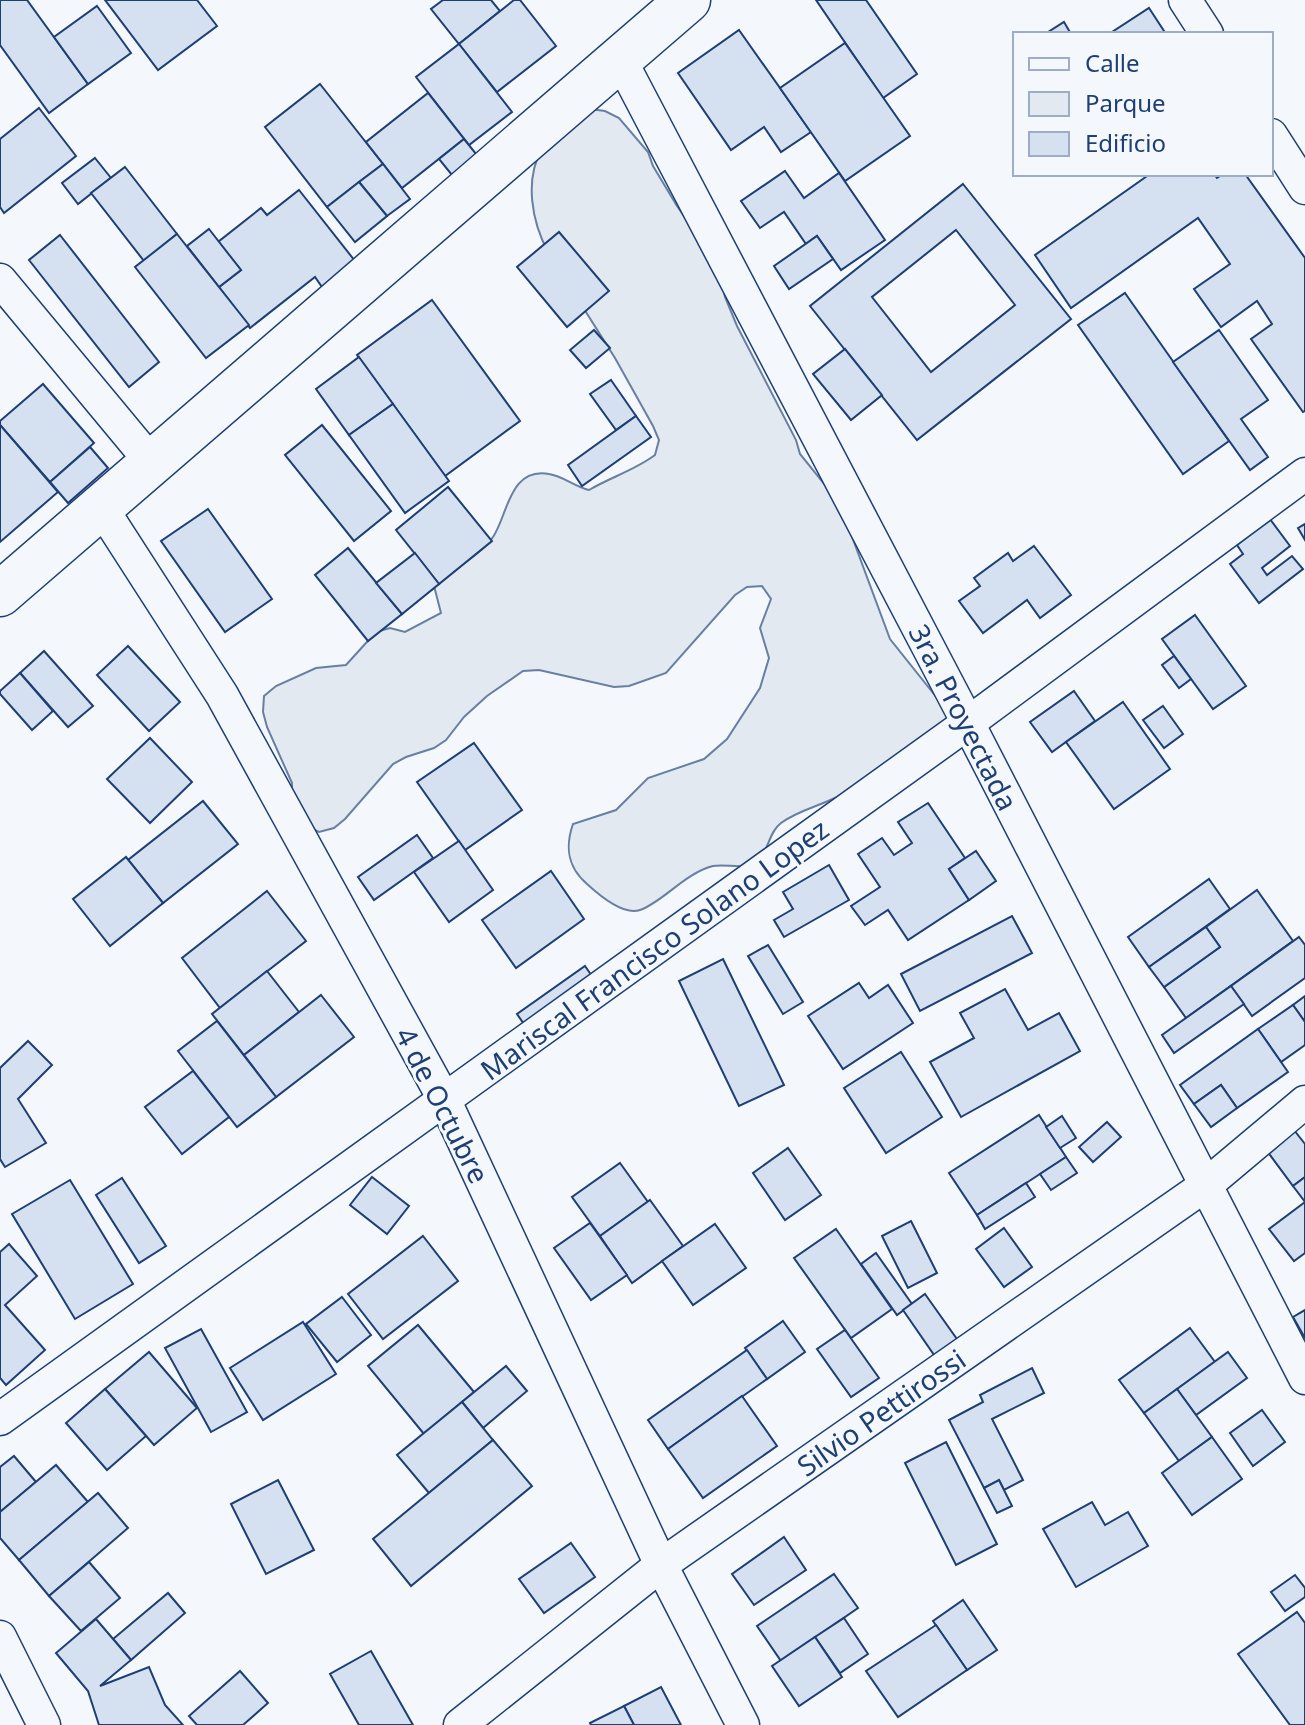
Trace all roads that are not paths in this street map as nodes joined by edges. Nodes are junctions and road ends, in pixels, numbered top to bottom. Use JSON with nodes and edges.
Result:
{"nodes":[{"id":1,"x":688,"y":0,"type":"edge"},
{"id":2,"x":1185,"y":0,"type":"edge"},
{"id":3,"x":1206,"y":32,"type":"edge"},
{"id":4,"x":620,"y":59,"type":"junction"},
{"id":5,"x":1273,"y":138,"type":"edge"},
{"id":6,"x":1305,"y":188,"type":"edge"},
{"id":7,"x":0,"y":280,"type":"edge"},
{"id":8,"x":152,"y":463,"type":"junction"},
{"id":9,"x":1305,"y":474,"type":"edge"},
{"id":10,"x":101,"y":507,"type":"junction"},
{"id":11,"x":0,"y":594,"type":"edge"},
{"id":12,"x":968,"y":723,"type":"junction"},
{"id":13,"x":444,"y":1099,"type":"junction"},
{"id":14,"x":1305,"y":1102,"type":"edge"},
{"id":15,"x":1206,"y":1185,"type":"junction"},
{"id":16,"x":1305,"y":1378,"type":"edge"},
{"id":17,"x":0,"y":1419,"type":"edge"},
{"id":18,"x":661,"y":1565,"type":"junction"},
{"id":19,"x":0,"y":1637,"type":"edge"},
{"id":20,"x":44,"y":1725,"type":"edge"},
{"id":21,"x":460,"y":1725,"type":"edge"},
{"id":22,"x":743,"y":1725,"type":"edge"}],
"edges":[{"from":1,"to":4,"type":"main road"},
{"from":2,"to":3,"type":"street"},
{"from":4,"to":8,"type":"main road"},
{"from":4,"to":12,"type":"street","name":"3ra. Proyectada"},
{"from":5,"to":6,"type":"street"},
{"from":7,"to":8,"type":"street"},
{"from":8,"to":10,"type":"main road"},
{"from":9,"to":12,"type":"street","name":"Mariscal Francisco Solano Lopez"},
{"from":10,"to":11,"type":"main road"},
{"from":10,"to":13,"type":"street","name":"4 de Octubre"},
{"from":12,"to":13,"type":"street","name":"Mariscal Francisco Solano Lopez"},
{"from":12,"to":15,"type":"street","name":"3ra. Proyectada"},
{"from":13,"to":17,"type":"street","name":"Mariscal Francisco Solano Lopez"},
{"from":13,"to":18,"type":"street","name":"4 de Octubre"},
{"from":14,"to":15,"type":"street","name":"Silvio Pettirossi"},
{"from":15,"to":16,"type":"street","name":"3ra. Proyectada"},
{"from":15,"to":18,"type":"street","name":"Silvio Pettirossi"},
{"from":18,"to":21,"type":"street","name":"Silvio Pettirossi"},
{"from":18,"to":22,"type":"street","name":"4 de Octubre"},
{"from":19,"to":20,"type":"street"}]}
